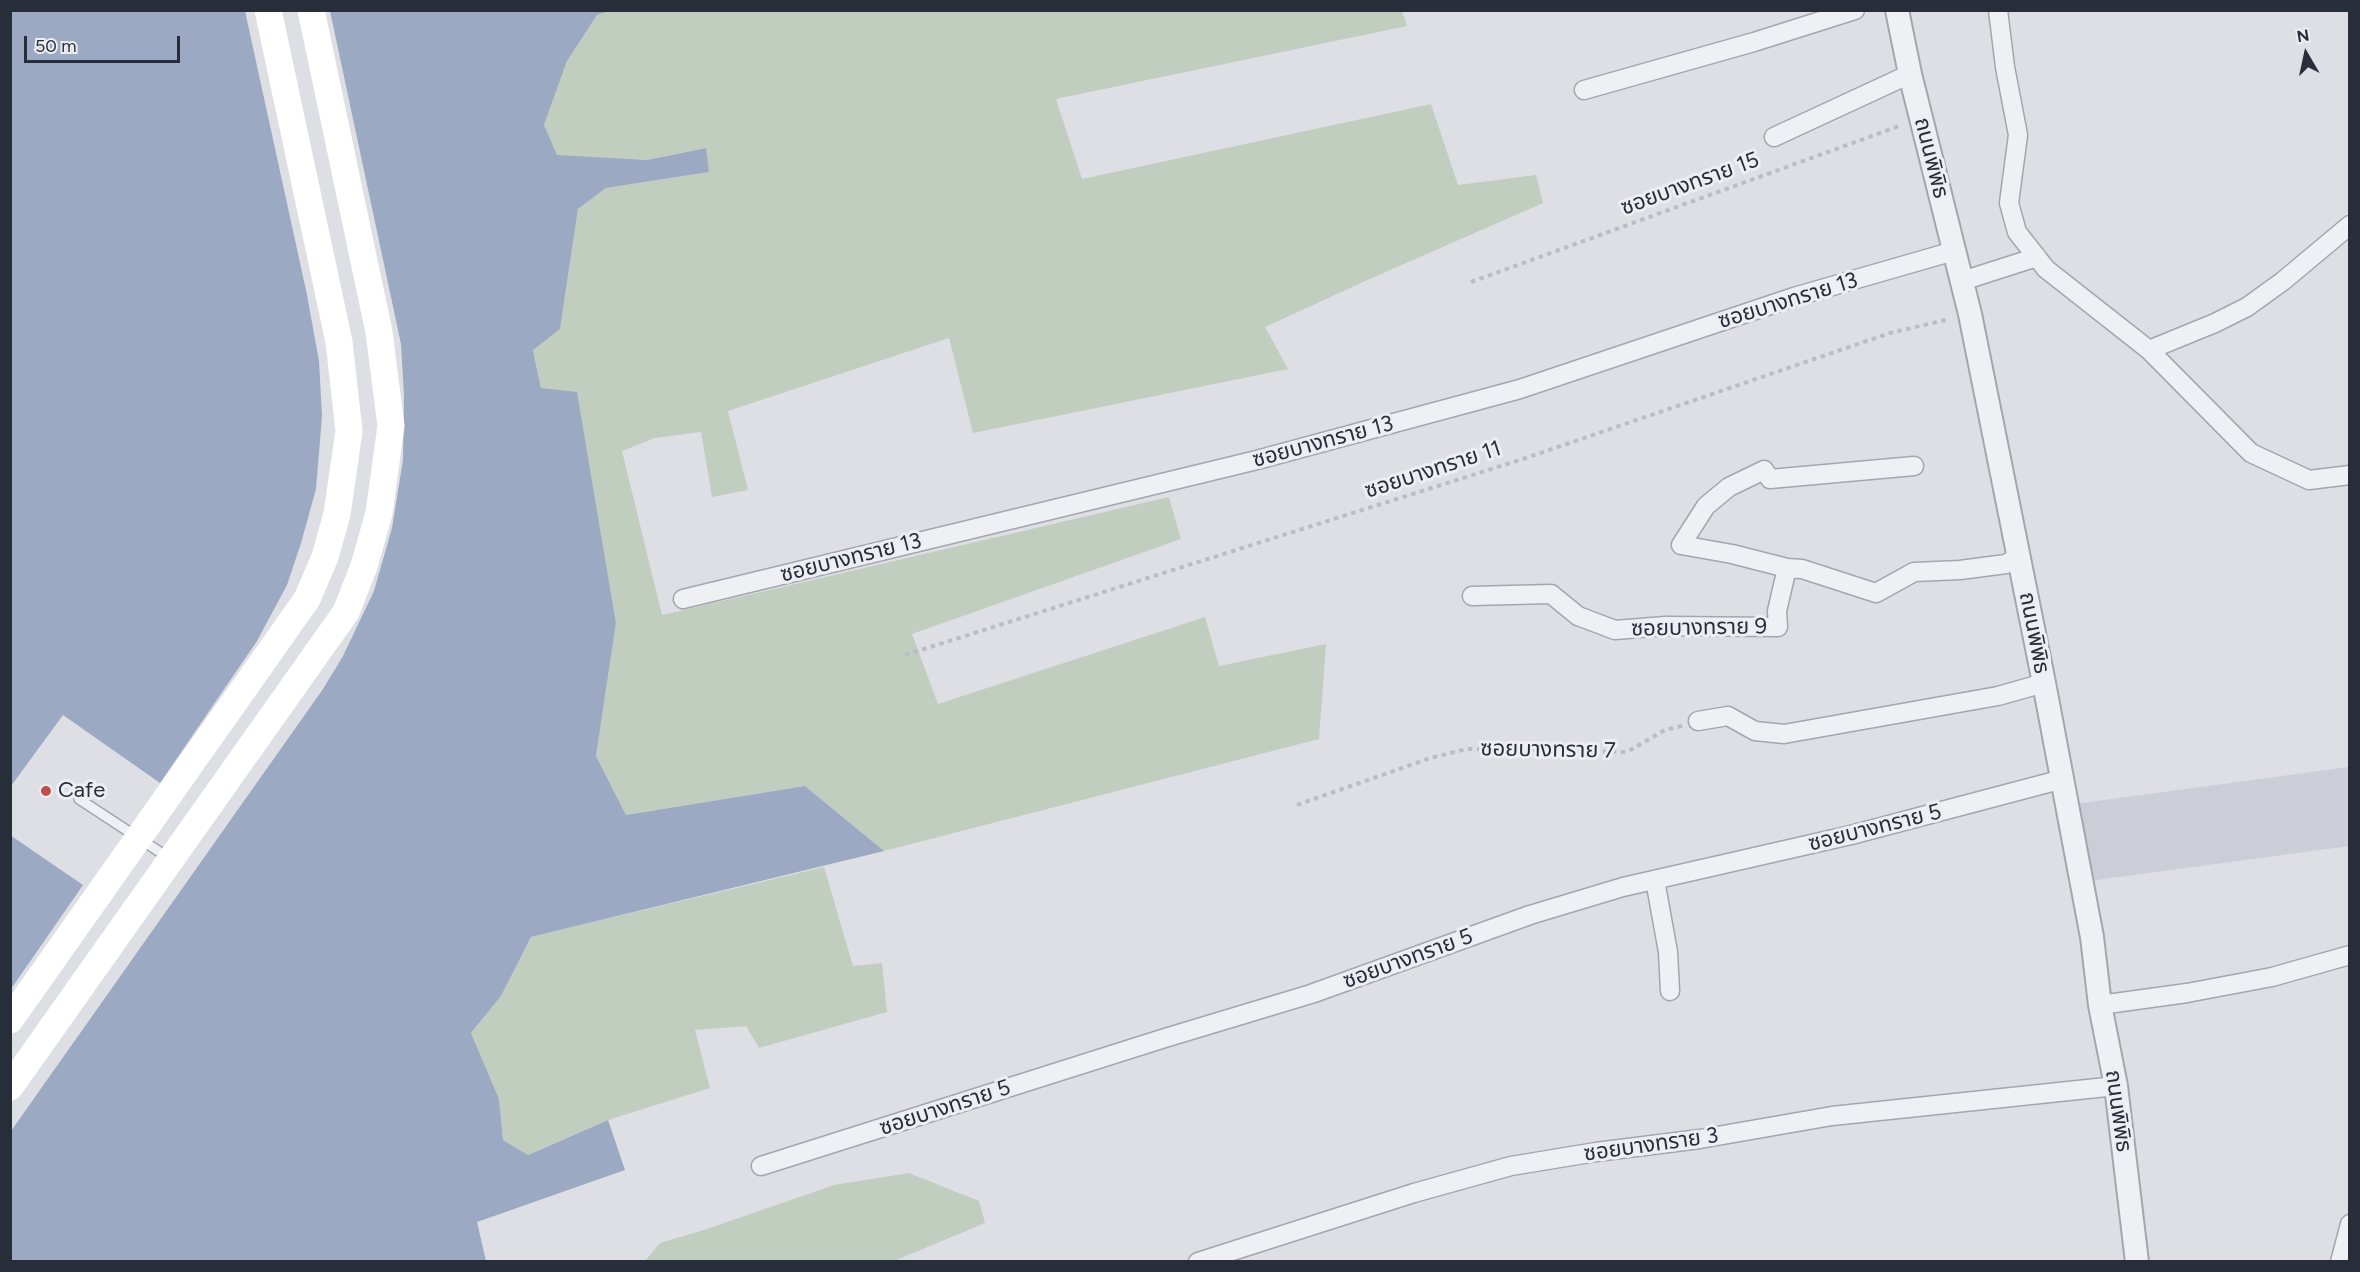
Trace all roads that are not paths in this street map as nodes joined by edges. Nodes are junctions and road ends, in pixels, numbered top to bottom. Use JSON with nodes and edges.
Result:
{"nodes":[{"id":1,"x":268,"y":10,"type":"edge"},
{"id":2,"x":311,"y":10,"type":"edge"},
{"id":3,"x":1855,"y":10,"type":"edge"},
{"id":4,"x":1897,"y":10,"type":"edge"},
{"id":5,"x":1998,"y":10,"type":"edge"},
{"id":6,"x":1910,"y":74,"type":"junction"},
{"id":7,"x":1584,"y":90,"type":"dead end"},
{"id":8,"x":1774,"y":137,"type":"dead end"},
{"id":9,"x":2349,"y":225,"type":"edge"},
{"id":10,"x":1954,"y":251,"type":"junction"},
{"id":11,"x":2037,"y":257,"type":"junction"},
{"id":12,"x":1962,"y":281,"type":"junction"},
{"id":13,"x":2149,"y":350,"type":"junction"},
{"id":14,"x":1914,"y":466,"type":"dead end"},
{"id":15,"x":2349,"y":475,"type":"edge"},
{"id":16,"x":2019,"y":556,"type":"junction"},
{"id":17,"x":1787,"y":568,"type":"junction"},
{"id":18,"x":1472,"y":596,"type":"dead end"},
{"id":19,"x":682,"y":599,"type":"dead end"},
{"id":20,"x":2044,"y":683,"type":"junction"},
{"id":21,"x":1698,"y":721,"type":"road end"},
{"id":22,"x":2063,"y":779,"type":"junction"},
{"id":23,"x":79,"y":799,"type":"dead end"},
{"id":24,"x":139,"y":837,"type":"junction"},
{"id":25,"x":171,"y":859,"type":"junction"},
{"id":26,"x":1655,"y":880,"type":"junction"},
{"id":27,"x":2349,"y":955,"type":"edge"},
{"id":28,"x":1670,"y":991,"type":"dead end"},
{"id":29,"x":2100,"y":1005,"type":"junction"},
{"id":30,"x":10,"y":1020,"type":"edge"},
{"id":31,"x":2116,"y":1086,"type":"junction"},
{"id":32,"x":10,"y":1087,"type":"edge"},
{"id":33,"x":761,"y":1166,"type":"dead end"},
{"id":34,"x":2349,"y":1224,"type":"edge"},
{"id":35,"x":1197,"y":1262,"type":"edge"},
{"id":36,"x":2137,"y":1262,"type":"edge"},
{"id":37,"x":2340,"y":1262,"type":"edge"}],
"edges":[{"from":1,"to":24,"type":"main road"},
{"from":2,"to":25,"type":"main road"},
{"from":3,"to":7,"type":"street"},
{"from":4,"to":6,"type":"street","name":"ถนนพิพิธ"},
{"from":5,"to":11,"type":"street"},
{"from":6,"to":8,"type":"street"},
{"from":6,"to":10,"type":"street","name":"ถนนพิพิธ"},
{"from":9,"to":13,"type":"street"},
{"from":10,"to":12,"type":"street","name":"ถนนพิพิธ"},
{"from":10,"to":19,"type":"street","name":"ซอยบางทราย 13"},
{"from":11,"to":12,"type":"street"},
{"from":11,"to":13,"type":"street"},
{"from":12,"to":16,"type":"street","name":"ถนนพิพิธ"},
{"from":13,"to":15,"type":"street"},
{"from":14,"to":17,"type":"street"},
{"from":16,"to":17,"type":"street"},
{"from":16,"to":20,"type":"street","name":"ถนนพิพิธ"},
{"from":17,"to":18,"type":"street","name":"ซอยบางทราย 9"},
{"from":20,"to":21,"type":"street"},
{"from":20,"to":22,"type":"street","name":"ถนนพิพิธ"},
{"from":22,"to":26,"type":"street","name":"ซอยบางทราย 5"},
{"from":22,"to":29,"type":"street","name":"ถนนพิพิธ"},
{"from":23,"to":24,"type":"lane"},
{"from":24,"to":25,"type":"lane"},
{"from":24,"to":30,"type":"main road"},
{"from":25,"to":32,"type":"main road"},
{"from":26,"to":28,"type":"street"},
{"from":26,"to":33,"type":"street","name":"ซอยบางทราย 5"},
{"from":27,"to":29,"type":"street"},
{"from":29,"to":31,"type":"street","name":"ถนนพิพิธ"},
{"from":31,"to":35,"type":"street","name":"ซอยบางทราย 3"},
{"from":31,"to":36,"type":"street","name":"ถนนพิพิธ"},
{"from":34,"to":37,"type":"street"}]}
